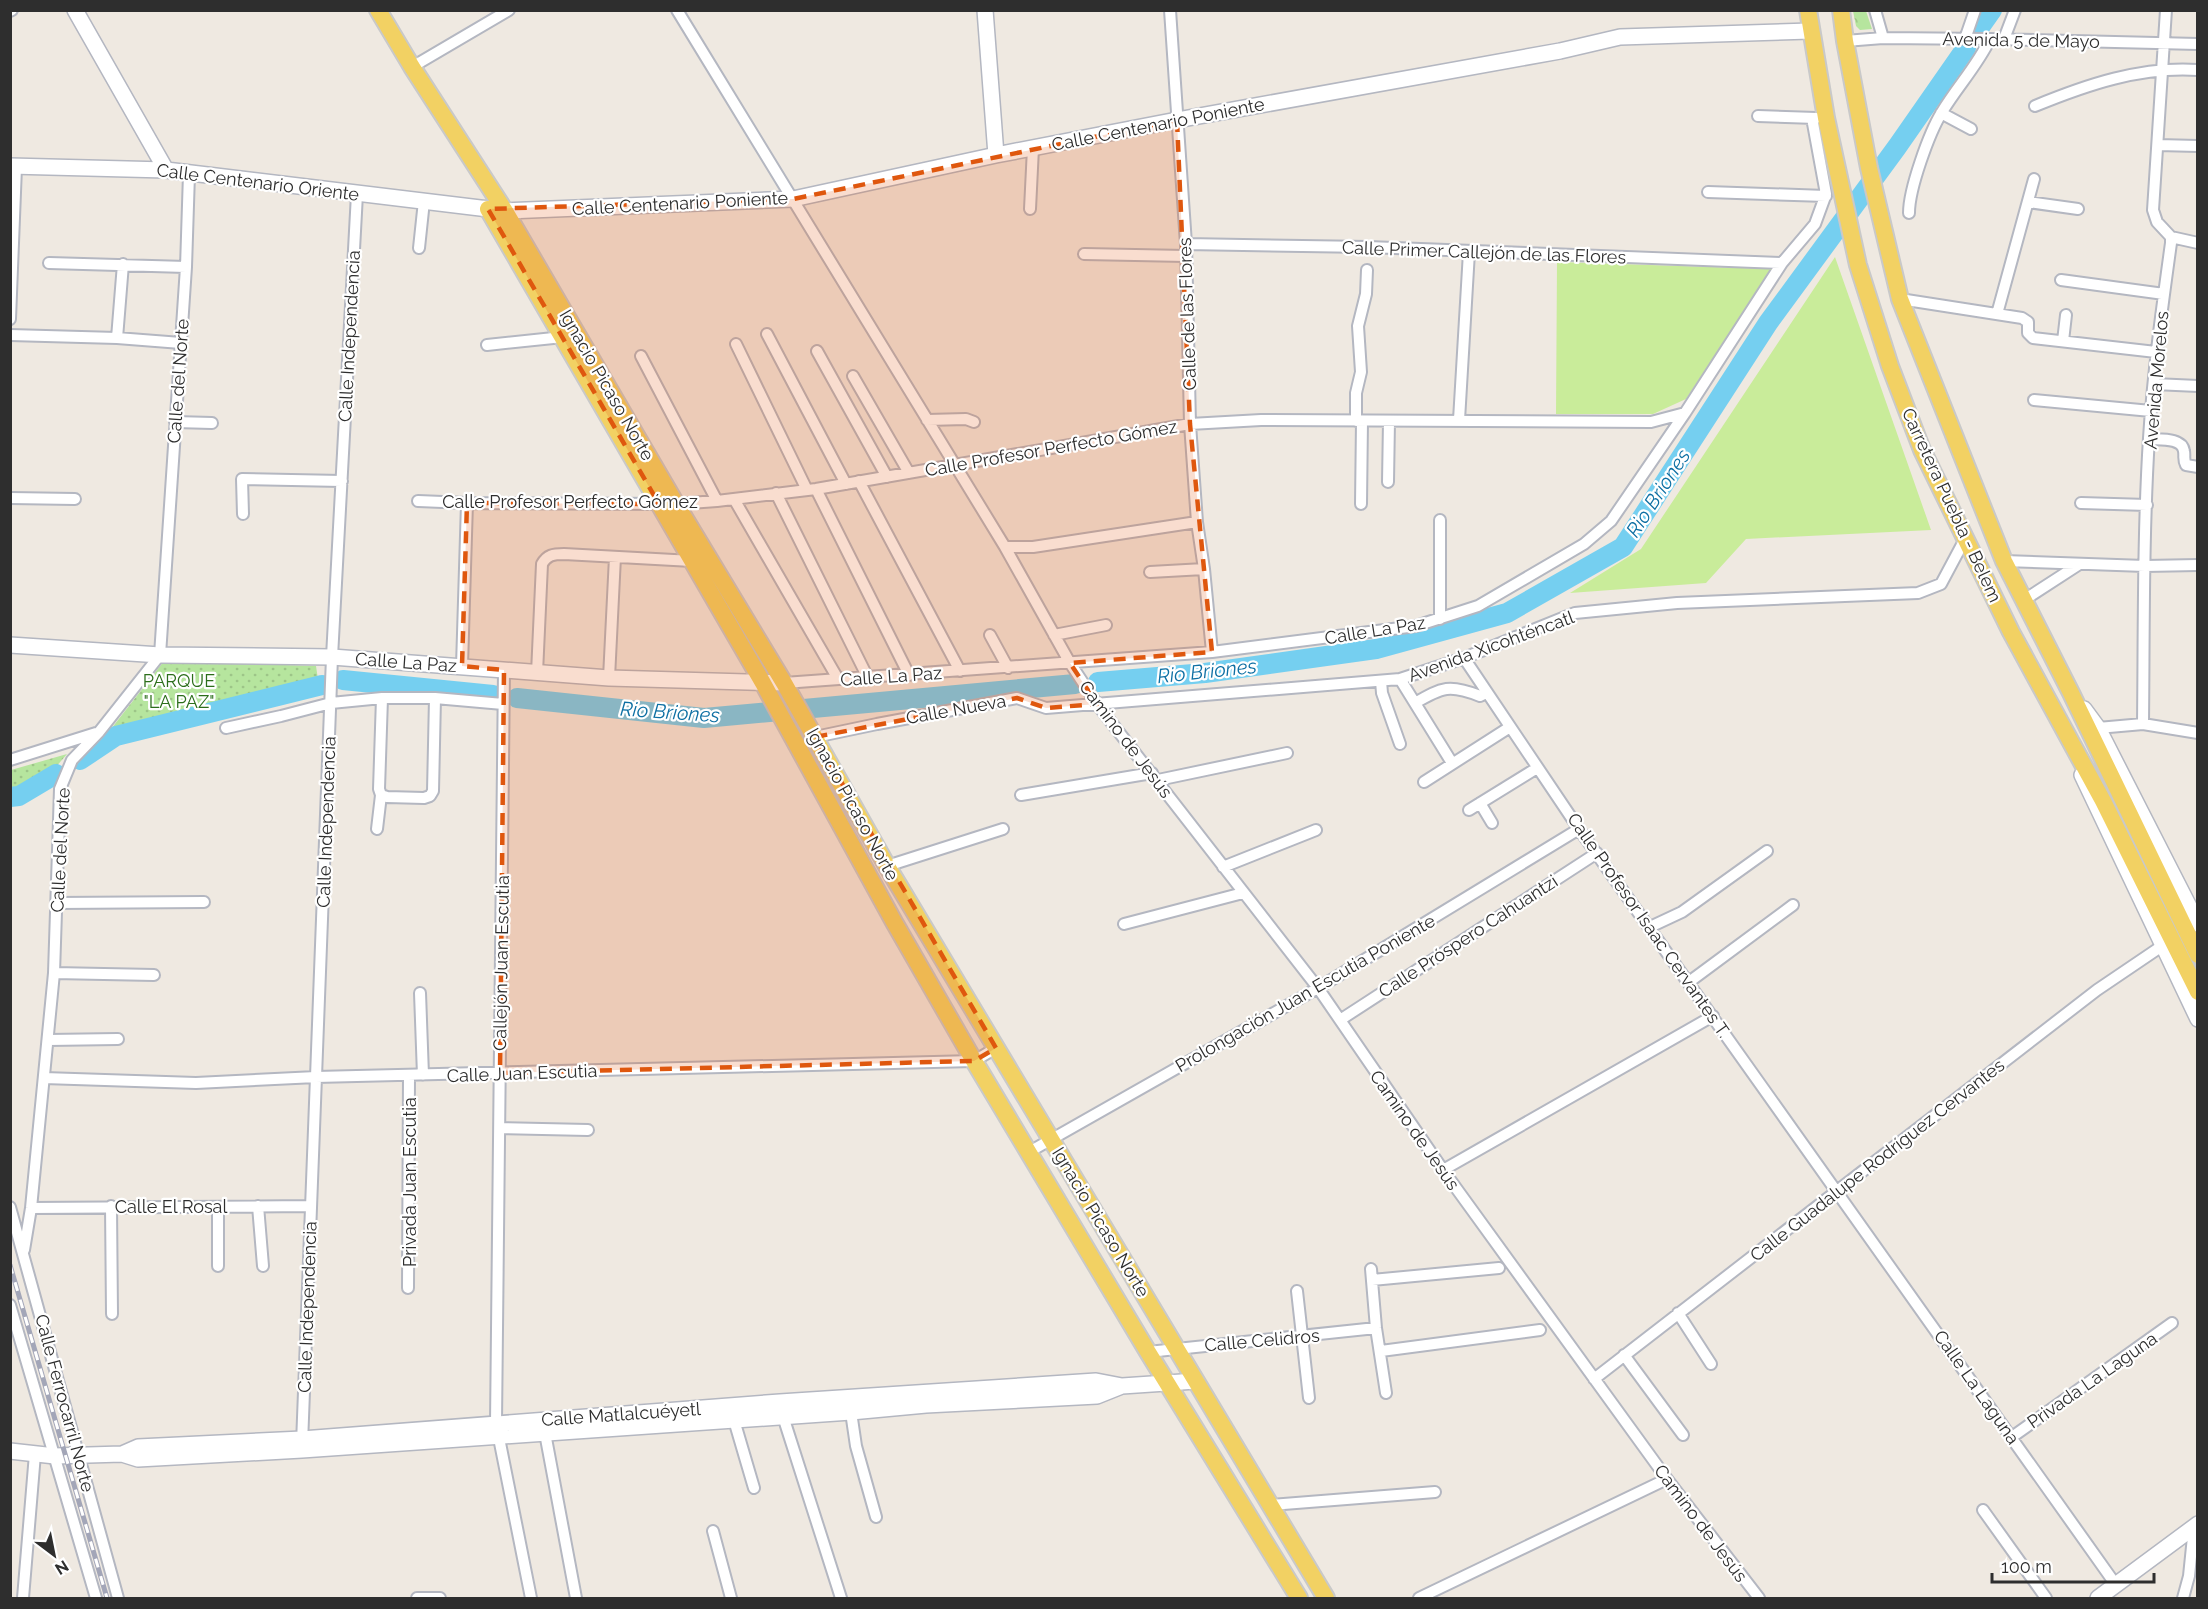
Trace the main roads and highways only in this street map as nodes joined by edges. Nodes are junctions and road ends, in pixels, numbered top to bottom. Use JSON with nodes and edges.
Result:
{"nodes":[{"id":1,"x":75,"y":10,"type":"edge"},
{"id":2,"x":378,"y":10,"type":"edge"},
{"id":3,"x":985,"y":10,"type":"edge"},
{"id":4,"x":1808,"y":10,"type":"edge"},
{"id":5,"x":1841,"y":10,"type":"edge"},
{"id":6,"x":1810,"y":31,"type":"junction"},
{"id":7,"x":996,"y":155,"type":"junction"},
{"id":8,"x":13,"y":166,"type":"edge"},
{"id":9,"x":166,"y":170,"type":"junction"},
{"id":10,"x":497,"y":210,"type":"junction"},
{"id":11,"x":10,"y":645,"type":"edge"},
{"id":12,"x":763,"y":683,"type":"junction"},
{"id":13,"x":784,"y":683,"type":"junction"},
{"id":14,"x":2071,"y":693,"type":"junction"},
{"id":15,"x":2055,"y":711,"type":"junction"},
{"id":16,"x":2198,"y":924,"type":"edge"},
{"id":17,"x":2198,"y":956,"type":"edge"},
{"id":18,"x":2198,"y":992,"type":"edge"},
{"id":19,"x":2198,"y":1020,"type":"edge"},
{"id":20,"x":1196,"y":1381,"type":"junction"},
{"id":21,"x":1167,"y":1383,"type":"junction"},
{"id":22,"x":1122,"y":1386,"type":"junction"},
{"id":23,"x":781,"y":1410,"type":"junction"},
{"id":24,"x":497,"y":1430,"type":"junction"},
{"id":25,"x":10,"y":1451,"type":"edge"},
{"id":26,"x":2196,"y":1525,"type":"edge"},
{"id":27,"x":1299,"y":1599,"type":"edge"},
{"id":28,"x":1326,"y":1599,"type":"edge"},
{"id":29,"x":2098,"y":1599,"type":"edge"}],
"edges":[{"from":1,"to":9,"type":"main road"},
{"from":2,"to":10,"type":"main road","name":"Ignacio Picaso Norte"},
{"from":3,"to":7,"type":"main road"},
{"from":4,"to":6,"type":"main road","name":"Carretera Puebla - Belem"},
{"from":5,"to":14,"type":"main road","name":"Carretera Puebla - Belem"},
{"from":6,"to":7,"type":"main road","name":"Calle Centenario Poniente"},
{"from":6,"to":15,"type":"main road","name":"Carretera Puebla - Belem"},
{"from":7,"to":10,"type":"main road","name":"Calle Centenario Poniente"},
{"from":8,"to":9,"type":"main road","name":"Calle Centenario Oriente"},
{"from":9,"to":10,"type":"main road","name":"Calle Centenario Oriente"},
{"from":10,"to":12,"type":"main road","name":"Ignacio Picaso Norte"},
{"from":10,"to":13,"type":"main road","name":"Ignacio Picaso Norte"},
{"from":11,"to":12,"type":"main road","name":"Calle La Paz"},
{"from":12,"to":13,"type":"main road","name":"Calle La Paz"},
{"from":12,"to":21,"type":"main road","name":"Ignacio Picaso Norte"},
{"from":13,"to":20,"type":"main road","name":"Ignacio Picaso Norte"},
{"from":14,"to":16,"type":"main road","name":"Carretera Puebla - Belem"},
{"from":14,"to":17,"type":"main road","name":"Carretera Puebla - Belem"},
{"from":15,"to":18,"type":"main road","name":"Carretera Puebla - Belem"},
{"from":15,"to":19,"type":"main road","name":"Carretera Puebla - Belem"},
{"from":20,"to":21,"type":"main road","name":"Calle Matlalcuéyetl"},
{"from":20,"to":28,"type":"main road","name":"Ignacio Picaso Norte"},
{"from":21,"to":22,"type":"main road","name":"Calle Matlalcuéyetl"},
{"from":21,"to":27,"type":"main road","name":"Ignacio Picaso Norte"},
{"from":22,"to":23,"type":"main road","name":"Calle Matlalcuéyetl"},
{"from":22,"to":23,"type":"main road","name":"Calle Matlalcuéyetl"},
{"from":23,"to":24,"type":"main road","name":"Calle Matlalcuéyetl"},
{"from":23,"to":24,"type":"main road","name":"Calle Matlalcuéyetl"},
{"from":24,"to":25,"type":"main road","name":"Calle Matlalcuéyetl"},
{"from":26,"to":29,"type":"main road"}]}
